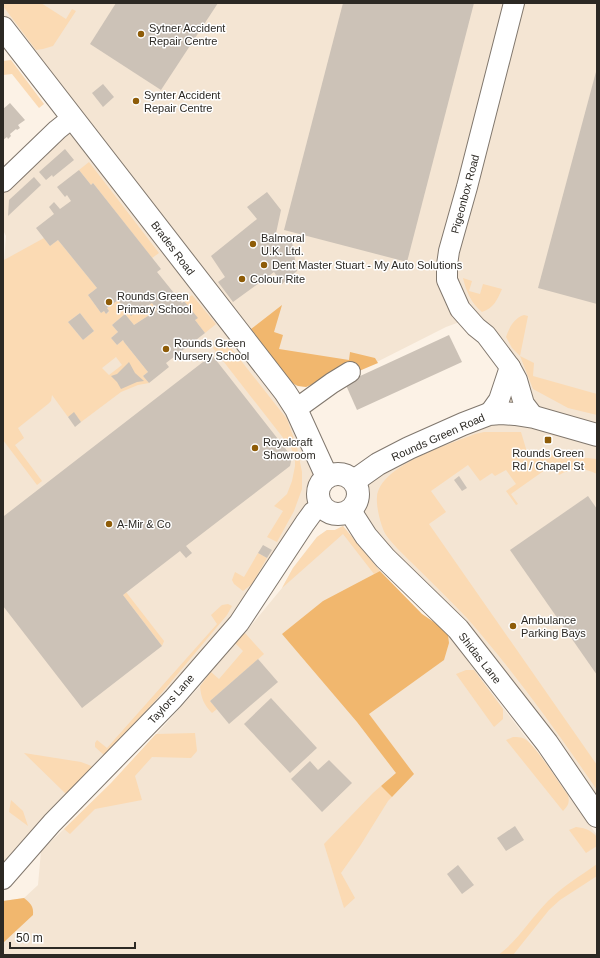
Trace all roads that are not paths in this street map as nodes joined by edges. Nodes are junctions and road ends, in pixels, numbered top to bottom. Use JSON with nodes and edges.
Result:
{"nodes":[{"id":1,"x":514,"y":3,"type":"edge"},
{"id":2,"x":6,"y":38,"type":"edge"},
{"id":3,"x":72,"y":118,"type":"junction"},
{"id":4,"x":3,"y":182,"type":"edge"},
{"id":5,"x":510,"y":367,"type":"junction"},
{"id":6,"x":350,"y":372,"type":"dead end"},
{"id":7,"x":296,"y":409,"type":"junction"},
{"id":8,"x":489,"y":414,"type":"junction"},
{"id":9,"x":534,"y":417,"type":"junction"},
{"id":10,"x":597,"y":435,"type":"edge"},
{"id":11,"x":328,"y":477,"type":"junction"},
{"id":12,"x":354,"y":481,"type":"junction"},
{"id":13,"x":322,"y":506,"type":"junction"},
{"id":14,"x":350,"y":511,"type":"junction"},
{"id":15,"x":597,"y":816,"type":"edge"},
{"id":16,"x":3,"y":879,"type":"edge"}],
"edges":[{"from":1,"to":5,"type":"street","name":"Pigeonbox Road"},
{"from":2,"to":3,"type":"street","name":"Brades Road"},
{"from":3,"to":4,"type":"street"},
{"from":3,"to":7,"type":"street","name":"Brades Road"},
{"from":5,"to":8,"type":"street"},
{"from":5,"to":9,"type":"street","name":"Pigeonbox Road"},
{"from":6,"to":7,"type":"street"},
{"from":7,"to":11,"type":"street","name":"Brades Road"},
{"from":8,"to":9,"type":"street","name":"Rounds Green Road"},
{"from":8,"to":12,"type":"street","name":"Rounds Green Road"},
{"from":9,"to":10,"type":"street","name":"Rounds Green Road"},
{"from":11,"to":12,"type":"street"},
{"from":11,"to":13,"type":"street"},
{"from":12,"to":14,"type":"street"},
{"from":13,"to":14,"type":"street"},
{"from":13,"to":16,"type":"street","name":"Taylors Lane"},
{"from":14,"to":15,"type":"street","name":"Shidas Lane"}]}
